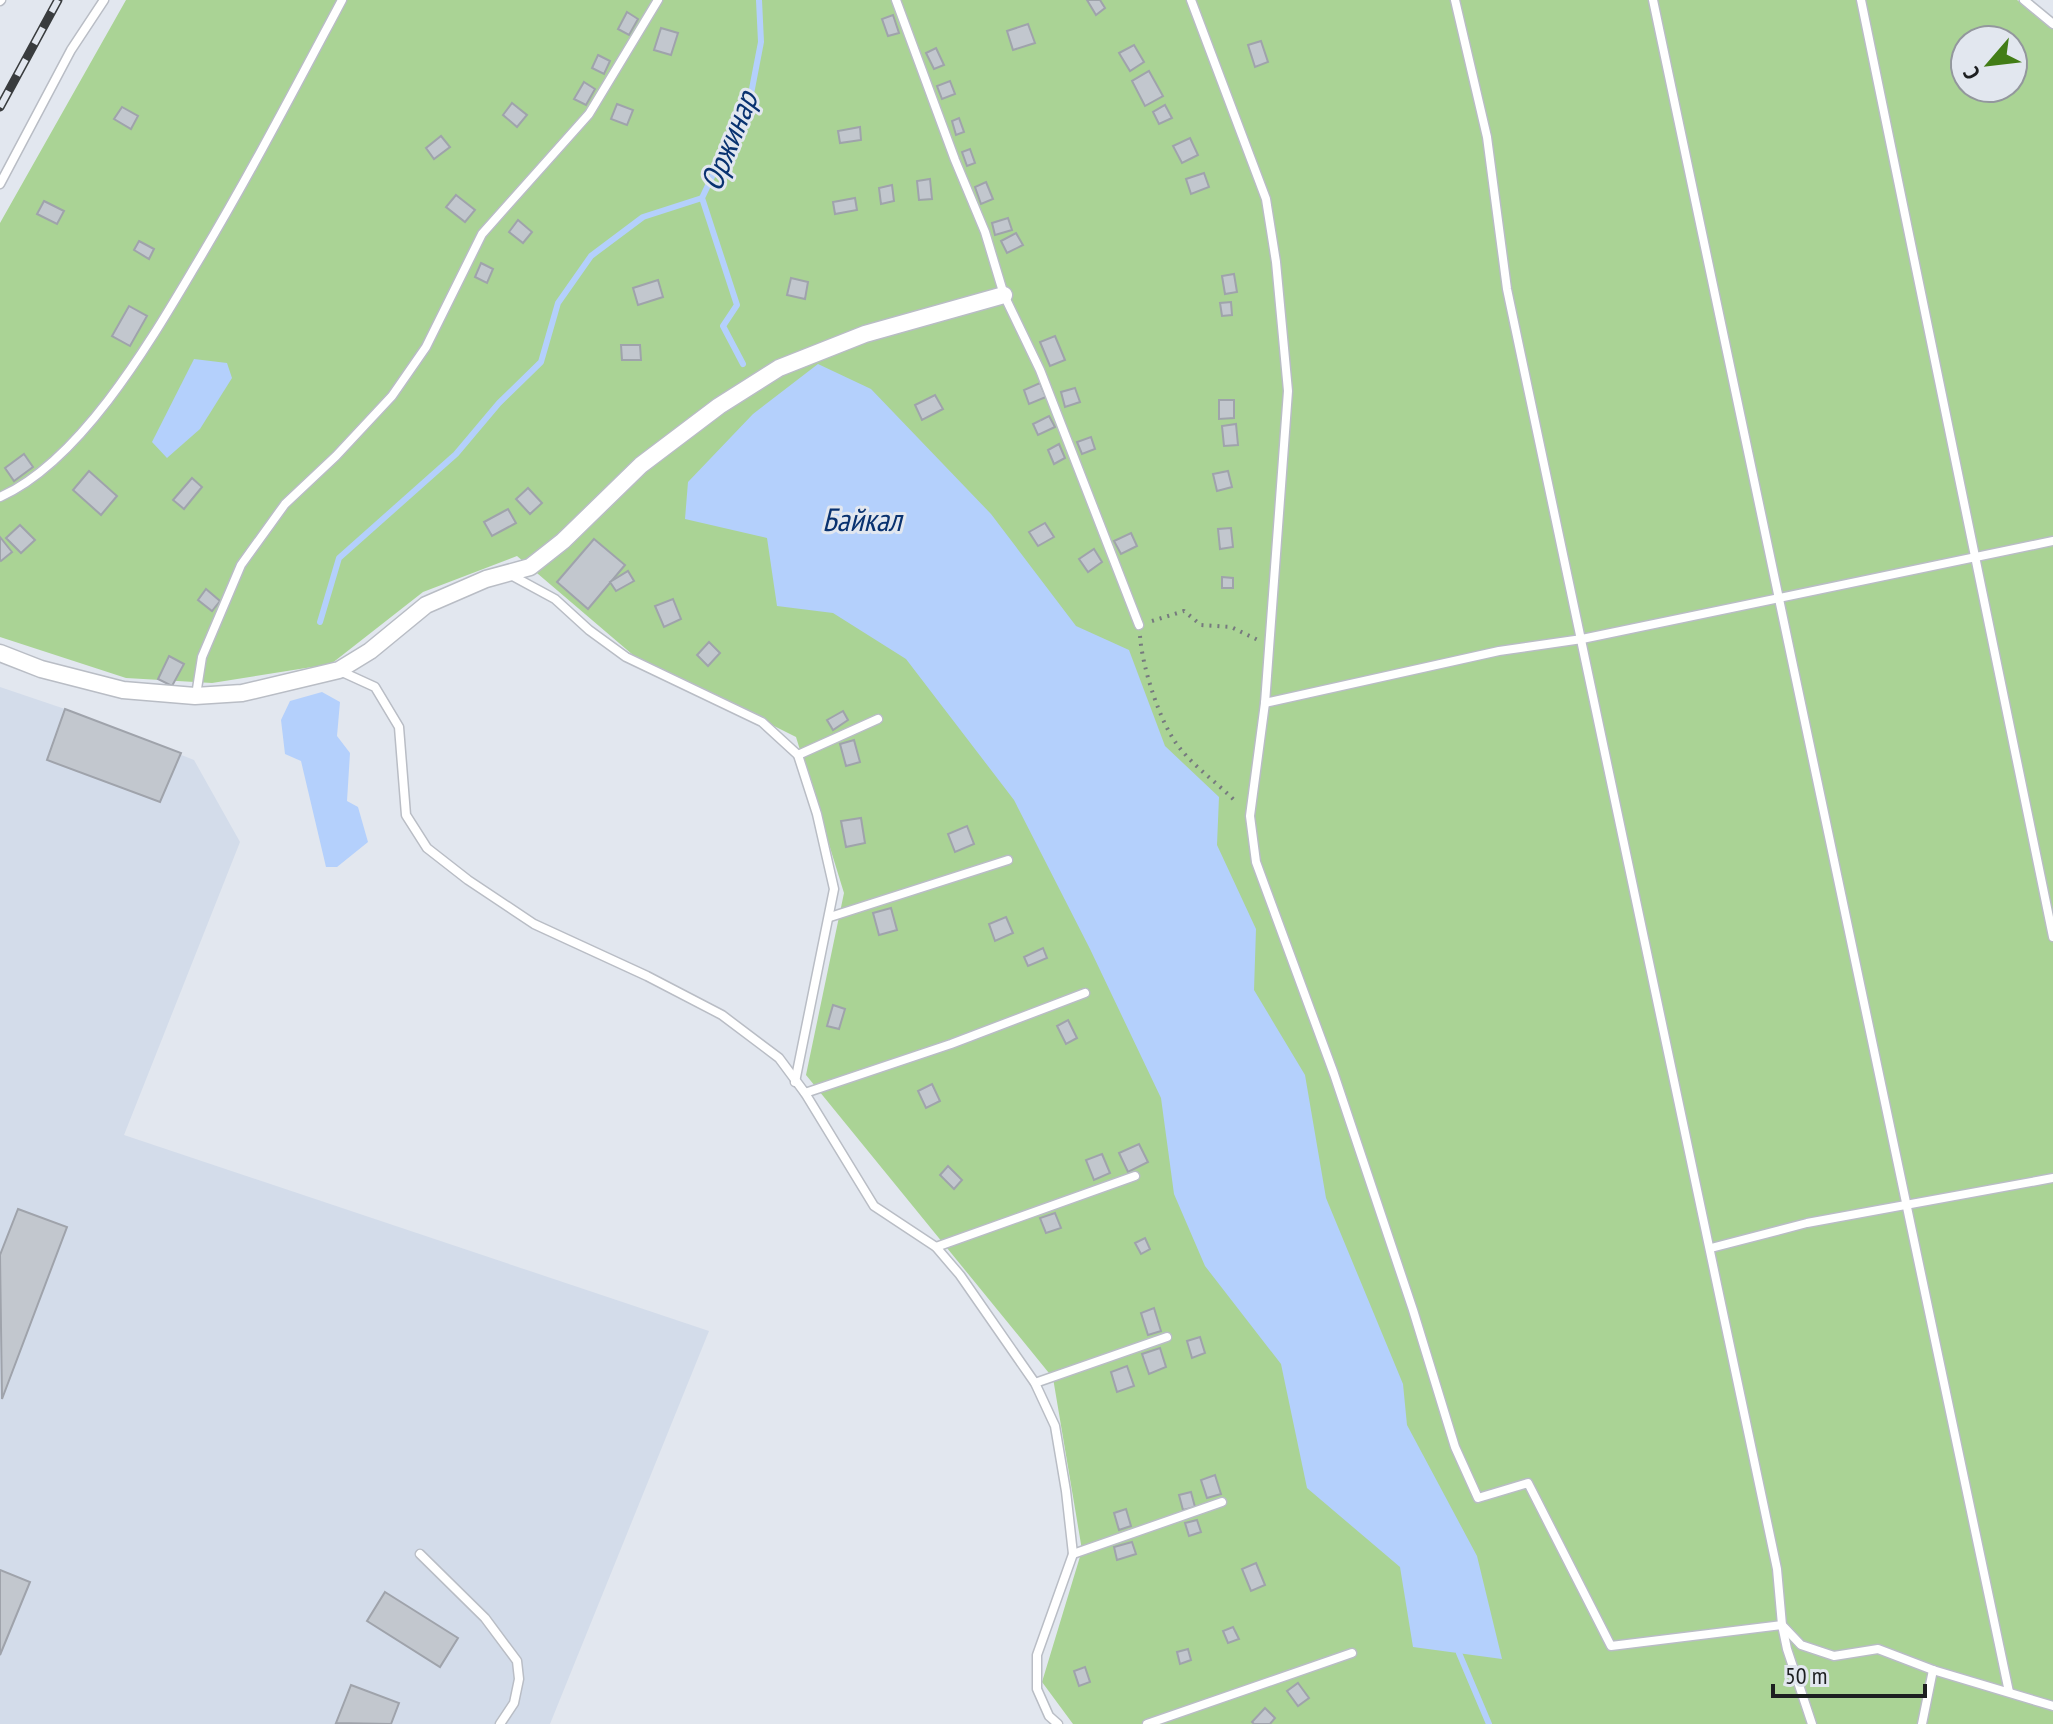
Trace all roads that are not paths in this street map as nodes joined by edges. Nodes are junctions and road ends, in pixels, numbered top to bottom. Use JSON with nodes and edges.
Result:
{"nodes":[{"id":1,"x":104,"y":0,"type":"edge"},
{"id":2,"x":342,"y":0,"type":"edge"},
{"id":3,"x":658,"y":0,"type":"edge"},
{"id":4,"x":896,"y":0,"type":"edge"},
{"id":5,"x":1191,"y":0,"type":"edge"},
{"id":6,"x":1455,"y":0,"type":"edge"},
{"id":7,"x":1653,"y":0,"type":"edge"},
{"id":8,"x":1861,"y":0,"type":"edge"},
{"id":9,"x":2024,"y":0,"type":"edge"},
{"id":10,"x":2053,"y":24,"type":"edge"},
{"id":11,"x":0,"y":184,"type":"edge"},
{"id":12,"x":1004,"y":295,"type":"junction"},
{"id":13,"x":0,"y":497,"type":"edge"},
{"id":14,"x":2053,"y":541,"type":"edge"},
{"id":15,"x":1976,"y":557,"type":"junction"},
{"id":16,"x":507,"y":573,"type":"junction"},
{"id":17,"x":1779,"y":596,"type":"junction"},
{"id":18,"x":1139,"y":625,"type":"road end"},
{"id":19,"x":1582,"y":639,"type":"junction"},
{"id":20,"x":0,"y":653,"type":"edge"},
{"id":21,"x":339,"y":670,"type":"junction"},
{"id":22,"x":195,"y":696,"type":"junction"},
{"id":23,"x":1265,"y":703,"type":"junction"},
{"id":24,"x":878,"y":719,"type":"dead end"},
{"id":25,"x":798,"y":755,"type":"junction"},
{"id":26,"x":1008,"y":860,"type":"dead end"},
{"id":27,"x":830,"y":917,"type":"junction"},
{"id":28,"x":2053,"y":937,"type":"edge"},
{"id":29,"x":1085,"y":993,"type":"dead end"},
{"id":30,"x":795,"y":1082,"type":"junction"},
{"id":31,"x":805,"y":1093,"type":"junction"},
{"id":32,"x":1135,"y":1176,"type":"dead end"},
{"id":33,"x":2053,"y":1178,"type":"edge"},
{"id":34,"x":1905,"y":1205,"type":"junction"},
{"id":35,"x":936,"y":1247,"type":"junction"},
{"id":36,"x":1711,"y":1248,"type":"junction"},
{"id":37,"x":1167,"y":1337,"type":"dead end"},
{"id":38,"x":1035,"y":1383,"type":"junction"},
{"id":39,"x":1222,"y":1502,"type":"dead end"},
{"id":40,"x":420,"y":1554,"type":"dead end"},
{"id":41,"x":1073,"y":1554,"type":"junction"},
{"id":42,"x":1782,"y":1625,"type":"junction"},
{"id":43,"x":1352,"y":1653,"type":"dead end"},
{"id":44,"x":1933,"y":1670,"type":"junction"},
{"id":45,"x":2009,"y":1692,"type":"junction"},
{"id":46,"x":2053,"y":1706,"type":"edge"},
{"id":47,"x":500,"y":1724,"type":"edge"},
{"id":48,"x":1058,"y":1724,"type":"edge"},
{"id":49,"x":1147,"y":1724,"type":"edge"},
{"id":50,"x":1812,"y":1724,"type":"edge"},
{"id":51,"x":1922,"y":1724,"type":"edge"}],
"edges":[{"from":1,"to":11,"type":"lane"},
{"from":2,"to":13,"type":"lane"},
{"from":3,"to":22,"type":"lane"},
{"from":4,"to":12,"type":"lane"},
{"from":5,"to":23,"type":"lane"},
{"from":6,"to":19,"type":"lane"},
{"from":7,"to":17,"type":"lane"},
{"from":8,"to":15,"type":"lane"},
{"from":9,"to":10,"type":"lane"},
{"from":12,"to":16,"type":"street"},
{"from":12,"to":18,"type":"lane"},
{"from":14,"to":15,"type":"lane"},
{"from":15,"to":17,"type":"lane"},
{"from":15,"to":28,"type":"lane"},
{"from":16,"to":21,"type":"street"},
{"from":16,"to":25,"type":"lane"},
{"from":17,"to":19,"type":"lane"},
{"from":17,"to":34,"type":"lane"},
{"from":19,"to":23,"type":"lane"},
{"from":19,"to":36,"type":"lane"},
{"from":20,"to":22,"type":"street"},
{"from":21,"to":22,"type":"street"},
{"from":21,"to":30,"type":"lane"},
{"from":23,"to":42,"type":"lane"},
{"from":24,"to":25,"type":"lane"},
{"from":25,"to":27,"type":"lane"},
{"from":26,"to":27,"type":"lane"},
{"from":27,"to":30,"type":"lane"},
{"from":29,"to":31,"type":"lane"},
{"from":30,"to":31,"type":"lane"},
{"from":31,"to":35,"type":"lane"},
{"from":32,"to":35,"type":"lane"},
{"from":33,"to":34,"type":"lane"},
{"from":34,"to":36,"type":"lane"},
{"from":34,"to":45,"type":"lane"},
{"from":35,"to":38,"type":"lane"},
{"from":36,"to":42,"type":"lane"},
{"from":37,"to":38,"type":"lane"},
{"from":38,"to":41,"type":"lane"},
{"from":39,"to":41,"type":"lane"},
{"from":40,"to":47,"type":"lane"},
{"from":41,"to":48,"type":"lane"},
{"from":42,"to":44,"type":"lane"},
{"from":42,"to":50,"type":"lane"},
{"from":43,"to":49,"type":"lane"},
{"from":44,"to":45,"type":"lane"},
{"from":44,"to":51,"type":"lane"},
{"from":45,"to":46,"type":"lane"}]}
